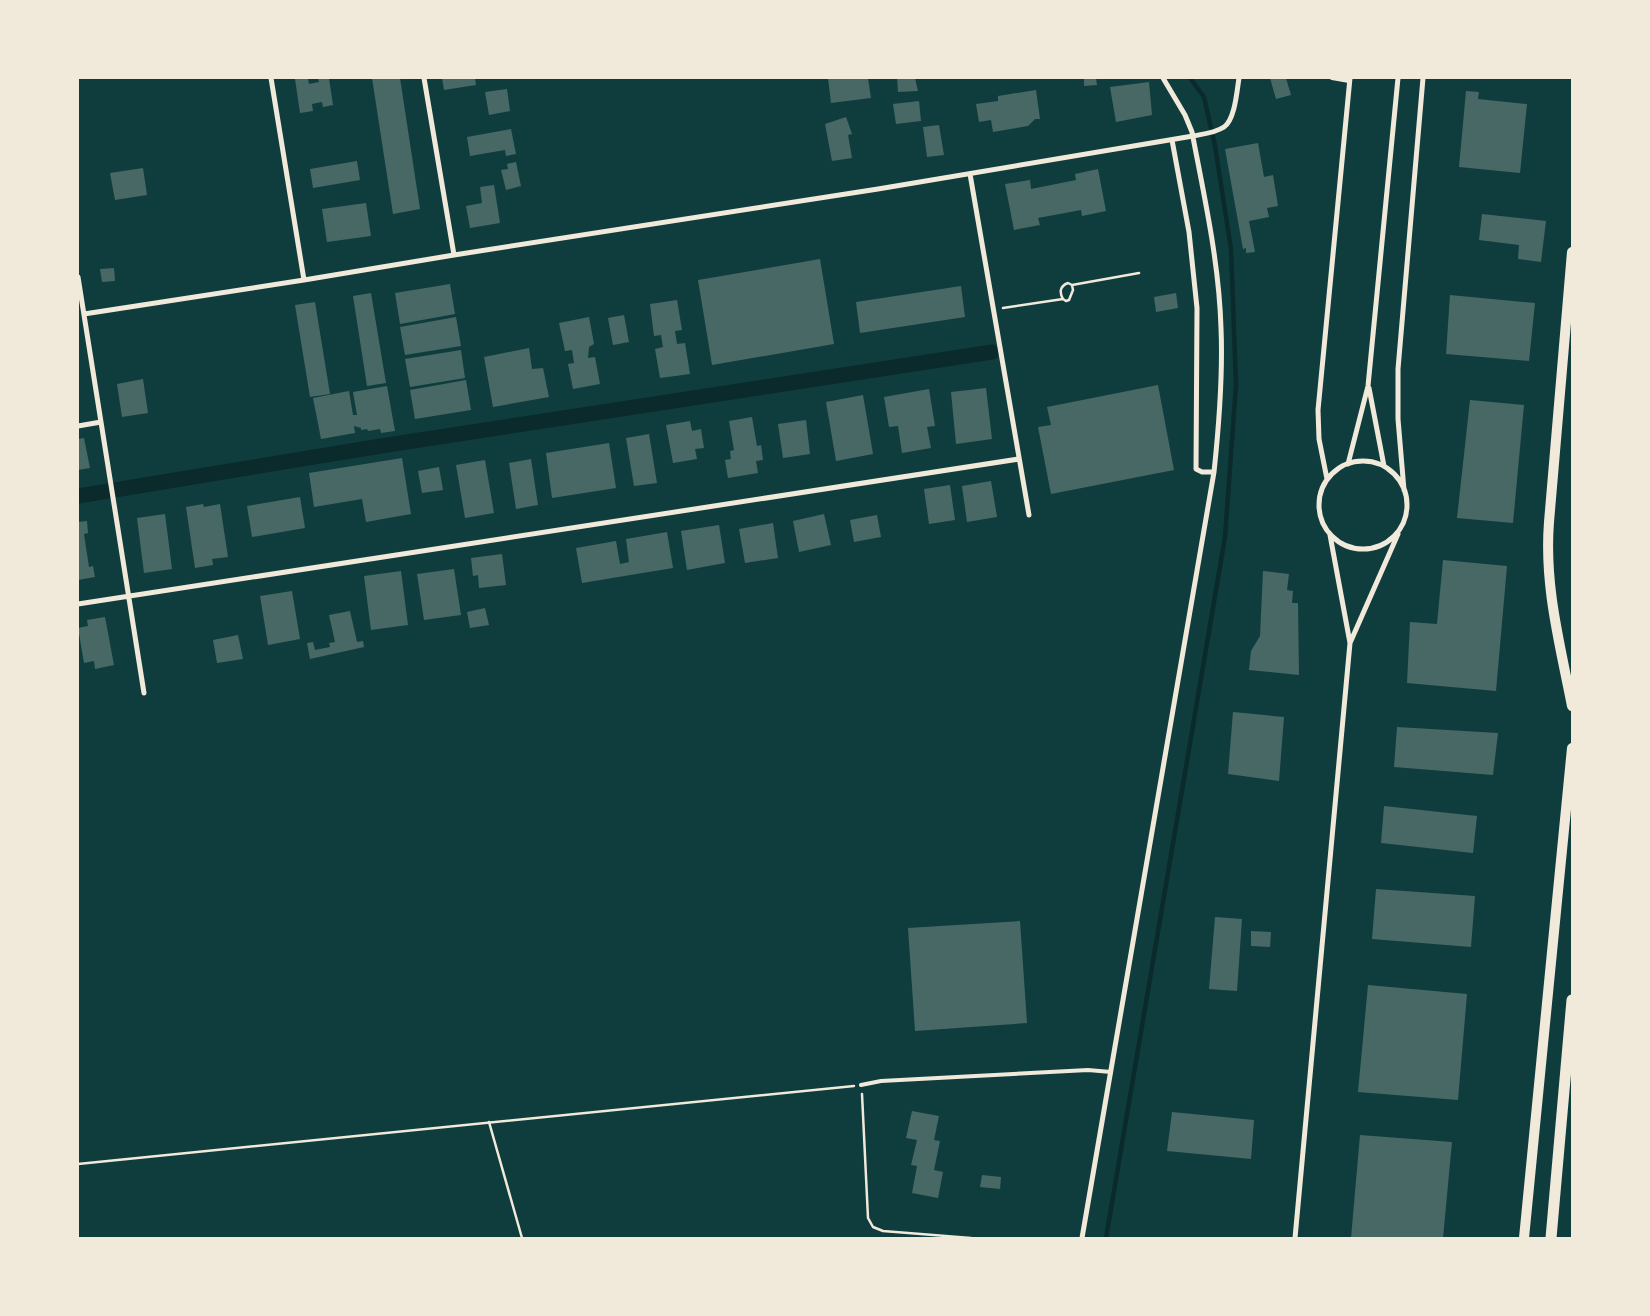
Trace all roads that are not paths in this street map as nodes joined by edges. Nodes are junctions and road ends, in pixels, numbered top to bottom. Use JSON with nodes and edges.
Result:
{"nodes":[{"id":1,"x":271,"y":78,"type":"edge"},
{"id":2,"x":424,"y":78,"type":"edge"},
{"id":3,"x":1163,"y":78,"type":"edge"},
{"id":4,"x":1239,"y":78,"type":"edge"},
{"id":5,"x":1332,"y":78,"type":"edge"},
{"id":6,"x":1398,"y":78,"type":"edge"},
{"id":7,"x":1423,"y":78,"type":"edge"},
{"id":8,"x":1350,"y":79,"type":"edge"},
{"id":9,"x":1193,"y":136,"type":"junction"},
{"id":10,"x":1172,"y":140,"type":"junction"},
{"id":11,"x":970,"y":174,"type":"junction"},
{"id":12,"x":1572,"y":252,"type":"edge"},
{"id":13,"x":454,"y":255,"type":"junction"},
{"id":14,"x":78,"y":278,"type":"edge"},
{"id":15,"x":304,"y":280,"type":"junction"},
{"id":16,"x":79,"y":294,"type":"edge"},
{"id":17,"x":84,"y":314,"type":"junction"},
{"id":18,"x":1368,"y":386,"type":"junction"},
{"id":19,"x":101,"y":422,"type":"junction"},
{"id":20,"x":78,"y":426,"type":"edge"},
{"id":21,"x":1019,"y":459,"type":"junction"},
{"id":22,"x":1348,"y":464,"type":"junction"},
{"id":23,"x":1384,"y":466,"type":"junction"},
{"id":24,"x":1214,"y":472,"type":"junction"},
{"id":25,"x":1327,"y":479,"type":"junction"},
{"id":26,"x":1404,"y":490,"type":"junction"},
{"id":27,"x":1029,"y":515,"type":"dead end"},
{"id":28,"x":1401,"y":527,"type":"junction"},
{"id":29,"x":1330,"y":536,"type":"junction"},
{"id":30,"x":128,"y":596,"type":"junction"},
{"id":31,"x":78,"y":604,"type":"edge"},
{"id":32,"x":1350,"y":643,"type":"junction"},
{"id":33,"x":144,"y":694,"type":"dead end"},
{"id":34,"x":1572,"y":706,"type":"edge"},
{"id":35,"x":1572,"y":748,"type":"edge"},
{"id":36,"x":1572,"y":1000,"type":"edge"},
{"id":37,"x":1111,"y":1072,"type":"junction"},
{"id":38,"x":861,"y":1085,"type":"road end"},
{"id":39,"x":1082,"y":1238,"type":"edge"},
{"id":40,"x":1295,"y":1238,"type":"edge"},
{"id":41,"x":1524,"y":1238,"type":"edge"},
{"id":42,"x":1551,"y":1238,"type":"edge"}],
"edges":[{"from":1,"to":15,"type":"street"},
{"from":2,"to":13,"type":"street"},
{"from":3,"to":9,"type":"street"},
{"from":4,"to":9,"type":"street"},
{"from":5,"to":8,"type":"lane"},
{"from":6,"to":18,"type":"street"},
{"from":7,"to":26,"type":"street"},
{"from":8,"to":25,"type":"street"},
{"from":9,"to":10,"type":"street"},
{"from":9,"to":24,"type":"street"},
{"from":10,"to":11,"type":"street"},
{"from":10,"to":24,"type":"street"},
{"from":11,"to":13,"type":"street"},
{"from":11,"to":21,"type":"street"},
{"from":12,"to":34,"type":"main road"},
{"from":13,"to":15,"type":"street"},
{"from":14,"to":16,"type":"street"},
{"from":15,"to":17,"type":"street"},
{"from":16,"to":17,"type":"street"},
{"from":17,"to":19,"type":"street"},
{"from":18,"to":22,"type":"street"},
{"from":18,"to":23,"type":"street"},
{"from":19,"to":20,"type":"street"},
{"from":19,"to":30,"type":"street"},
{"from":21,"to":27,"type":"street"},
{"from":21,"to":30,"type":"street"},
{"from":22,"to":23,"type":"street"},
{"from":22,"to":25,"type":"street"},
{"from":23,"to":26,"type":"street"},
{"from":24,"to":37,"type":"street"},
{"from":25,"to":29,"type":"street"},
{"from":26,"to":28,"type":"street"},
{"from":28,"to":29,"type":"street"},
{"from":28,"to":32,"type":"street"},
{"from":29,"to":32,"type":"street"},
{"from":30,"to":31,"type":"street"},
{"from":30,"to":33,"type":"street"},
{"from":32,"to":40,"type":"street"},
{"from":35,"to":41,"type":"main road"},
{"from":36,"to":42,"type":"main road"},
{"from":37,"to":38,"type":"lane"},
{"from":37,"to":39,"type":"street"}]}
